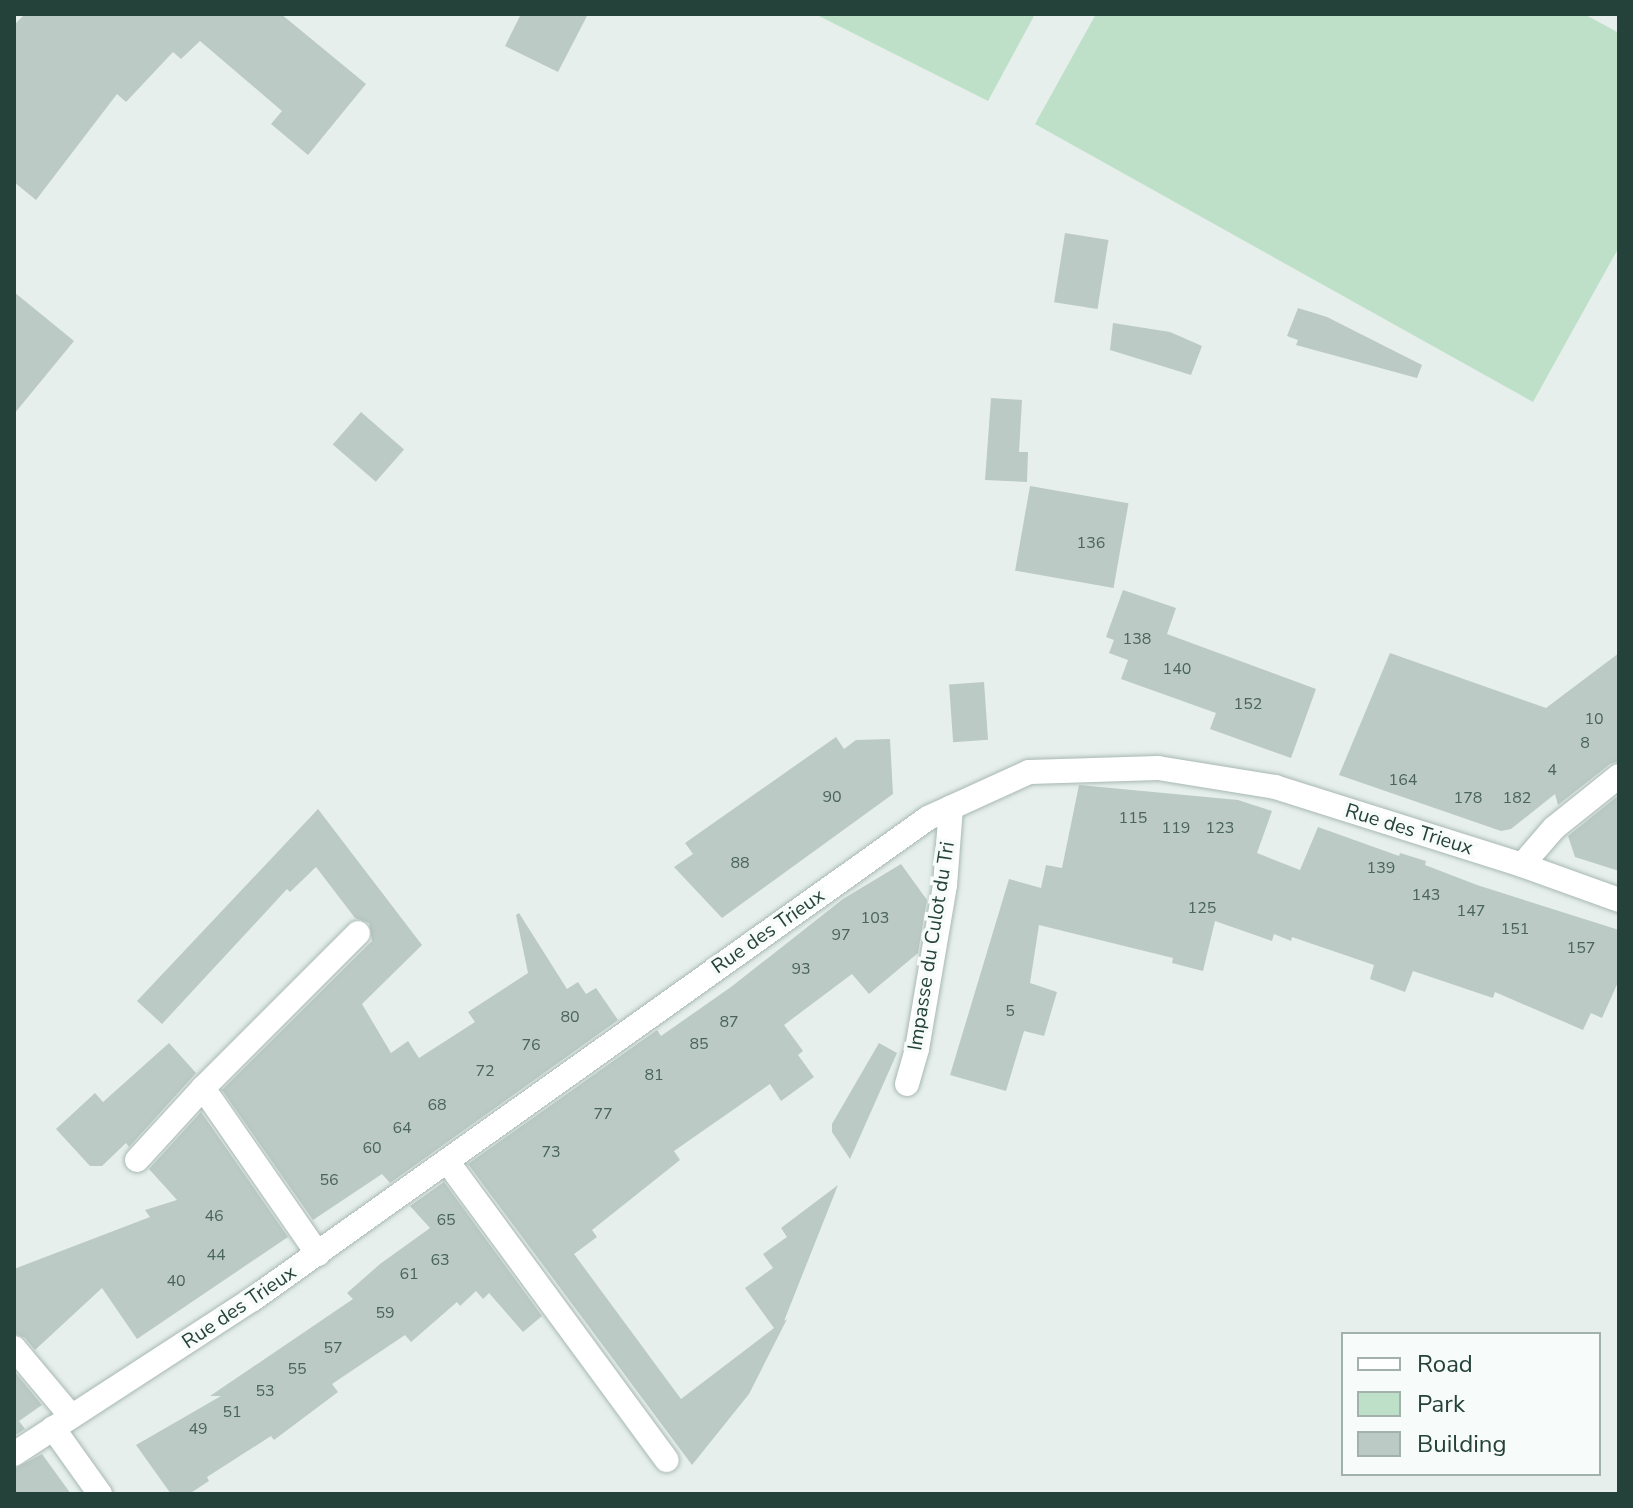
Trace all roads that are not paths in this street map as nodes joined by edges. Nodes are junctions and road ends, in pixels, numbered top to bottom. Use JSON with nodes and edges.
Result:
{"nodes":[{"id":1,"x":1619,"y":776,"type":"edge"},
{"id":2,"x":951,"y":807,"type":"junction"},
{"id":3,"x":1522,"y":865,"type":"junction"},
{"id":4,"x":1619,"y":900,"type":"edge"},
{"id":5,"x":358,"y":933,"type":"dead end"},
{"id":6,"x":907,"y":1084,"type":"dead end"},
{"id":7,"x":203,"y":1088,"type":"junction"},
{"id":8,"x":137,"y":1160,"type":"dead end"},
{"id":9,"x":447,"y":1161,"type":"junction"},
{"id":10,"x":318,"y":1254,"type":"junction"},
{"id":11,"x":14,"y":1348,"type":"edge"},
{"id":12,"x":62,"y":1422,"type":"junction"},
{"id":13,"x":14,"y":1454,"type":"edge"},
{"id":14,"x":667,"y":1460,"type":"dead end"},
{"id":15,"x":100,"y":1494,"type":"edge"}],
"edges":[{"from":1,"to":3,"type":"street"},
{"from":2,"to":3,"type":"street","name":"Rue des Trieux"},
{"from":2,"to":6,"type":"street","name":"Impasse du Culot du Tri"},
{"from":2,"to":9,"type":"street","name":"Rue des Trieux"},
{"from":3,"to":4,"type":"street","name":"Rue des Trieux"},
{"from":5,"to":7,"type":"street"},
{"from":7,"to":8,"type":"street"},
{"from":7,"to":10,"type":"street"},
{"from":9,"to":10,"type":"street","name":"Rue des Trieux"},
{"from":9,"to":14,"type":"street"},
{"from":10,"to":12,"type":"street","name":"Rue des Trieux"},
{"from":11,"to":12,"type":"street"},
{"from":12,"to":13,"type":"street","name":"Rue des Trieux"},
{"from":12,"to":15,"type":"street"}]}
